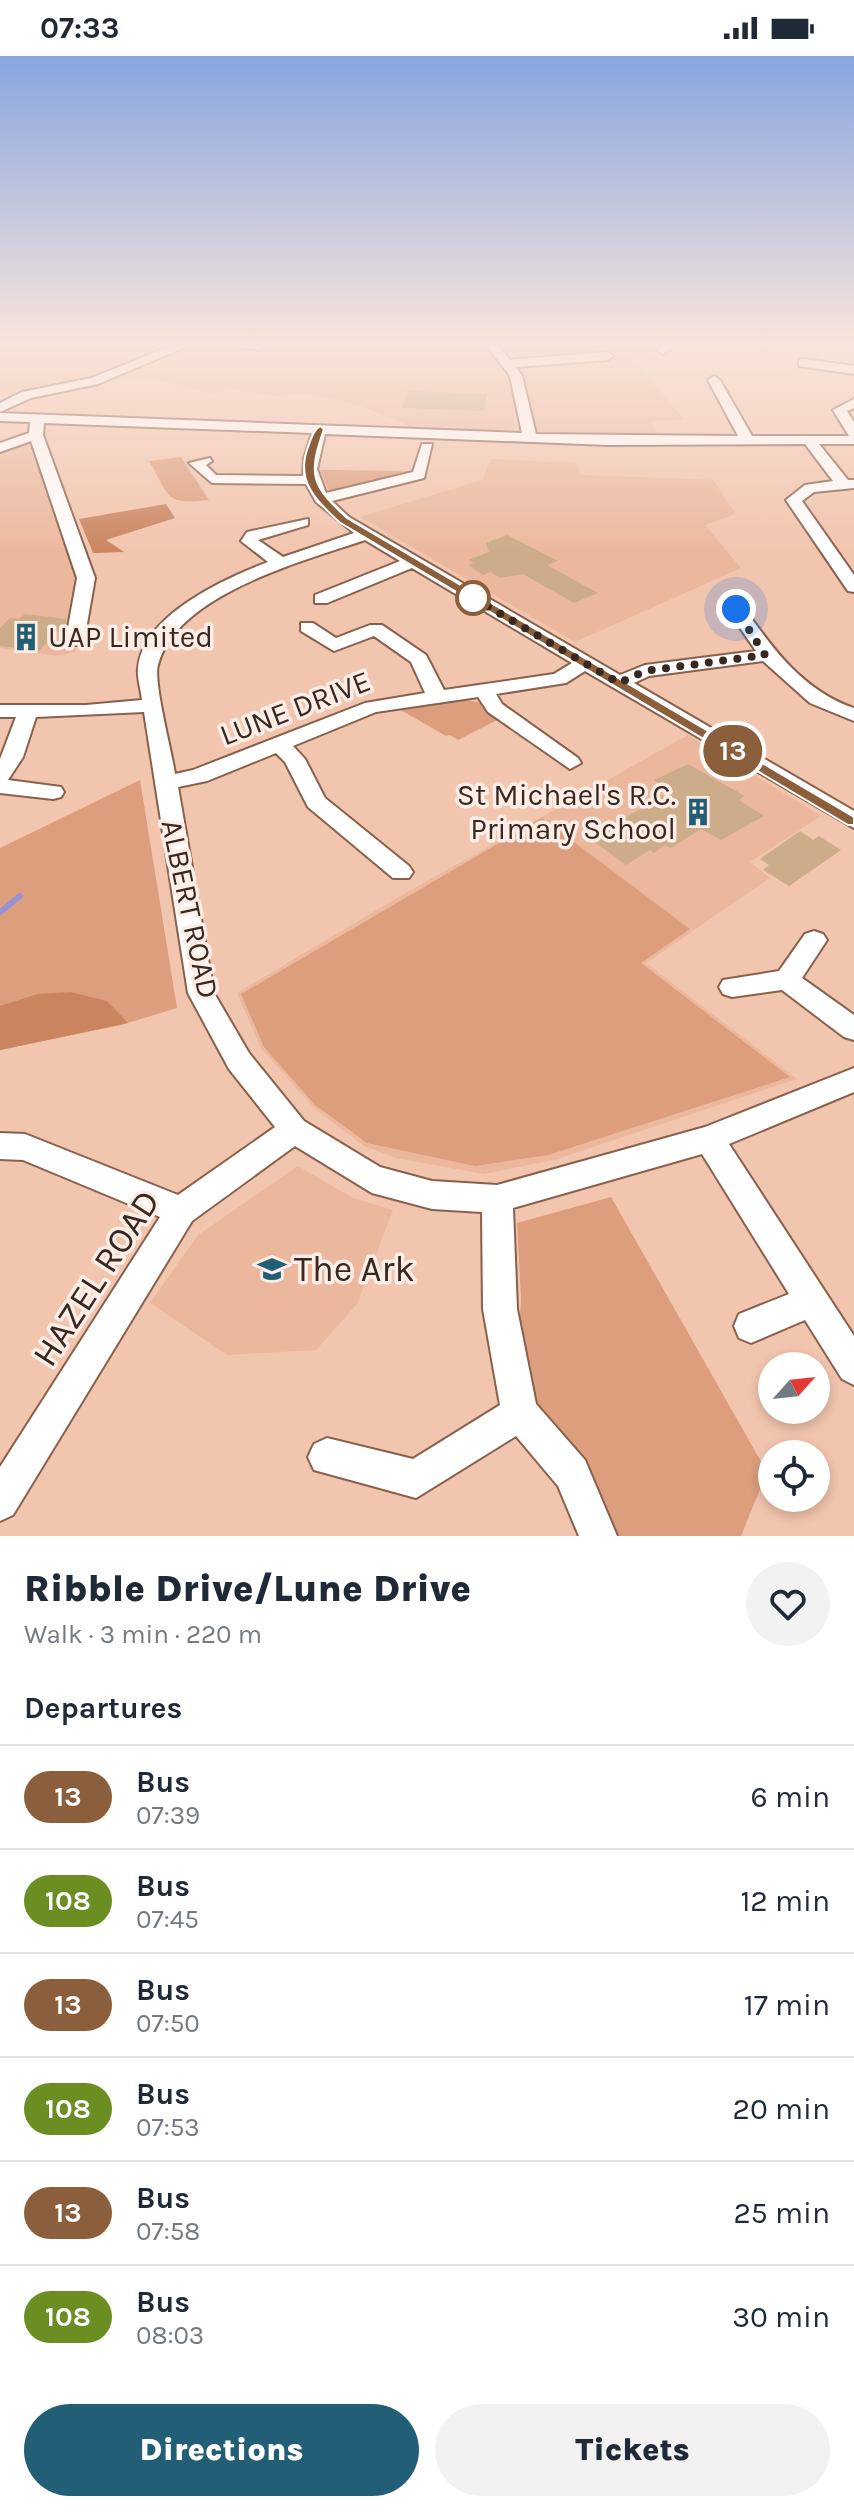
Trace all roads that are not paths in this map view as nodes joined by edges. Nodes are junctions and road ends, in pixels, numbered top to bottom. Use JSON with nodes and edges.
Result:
{"nodes":[{"id":1,"x":13,"y":415,"type":"edge"},
{"id":2,"x":527,"y":415,"type":"edge"},
{"id":3,"x":733,"y":415,"type":"edge"},
{"id":4,"x":843,"y":415,"type":"edge"},
{"id":5,"x":36,"y":428,"type":"junction"},
{"id":6,"x":320,"y":429,"type":"junction"},
{"id":7,"x":854,"y":433,"type":"edge"},
{"id":8,"x":530,"y":437,"type":"junction"},
{"id":9,"x":808,"y":439,"type":"junction"},
{"id":10,"x":747,"y":440,"type":"junction"},
{"id":11,"x":854,"y":440,"type":"edge"},
{"id":12,"x":427,"y":447,"type":"dead end"},
{"id":13,"x":0,"y":448,"type":"edge"},
{"id":14,"x":205,"y":461,"type":"dead end"},
{"id":15,"x":309,"y":480,"type":"junction"},
{"id":16,"x":848,"y":484,"type":"edge"},
{"id":17,"x":321,"y":499,"type":"junction"},
{"id":18,"x":302,"y":522,"type":"dead end"},
{"id":19,"x":364,"y":535,"type":"junction"},
{"id":20,"x":411,"y":562,"type":"junction"},
{"id":21,"x":283,"y":565,"type":"junction"},
{"id":22,"x":854,"y":587,"type":"edge"},
{"id":23,"x":321,"y":599,"type":"dead end"},
{"id":24,"x":736,"y":609,"type":"dead end"},
{"id":25,"x":307,"y":627,"type":"dead end"},
{"id":26,"x":75,"y":641,"type":"dead end"},
{"id":27,"x":765,"y":655,"type":"junction"},
{"id":28,"x":585,"y":663,"type":"junction"},
{"id":29,"x":619,"y":683,"type":"junction"},
{"id":30,"x":482,"y":689,"type":"junction"},
{"id":31,"x":436,"y":695,"type":"junction"},
{"id":32,"x":152,"y":705,"type":"junction"},
{"id":33,"x":0,"y":711,"type":"edge"},
{"id":34,"x":28,"y":712,"type":"junction"},
{"id":35,"x":854,"y":715,"type":"edge"},
{"id":36,"x":279,"y":744,"type":"junction"},
{"id":37,"x":570,"y":763,"type":"dead end"},
{"id":38,"x":0,"y":776,"type":"edge"},
{"id":39,"x":165,"y":783,"type":"junction"},
{"id":40,"x":0,"y":786,"type":"edge"},
{"id":41,"x":41,"y":788,"type":"dead end"},
{"id":42,"x":854,"y":821,"type":"edge"},
{"id":43,"x":401,"y":872,"type":"dead end"},
{"id":44,"x":814,"y":940,"type":"dead end"},
{"id":45,"x":787,"y":980,"type":"junction"},
{"id":46,"x":732,"y":987,"type":"dead end"},
{"id":47,"x":854,"y":1029,"type":"edge"},
{"id":48,"x":854,"y":1080,"type":"edge"},
{"id":49,"x":294,"y":1130,"type":"junction"},
{"id":50,"x":709,"y":1139,"type":"junction"},
{"id":51,"x":0,"y":1146,"type":"edge"},
{"id":52,"x":497,"y":1199,"type":"junction"},
{"id":53,"x":181,"y":1211,"type":"junction"},
{"id":54,"x":813,"y":1301,"type":"junction"},
{"id":55,"x":751,"y":1326,"type":"dead end"},
{"id":56,"x":854,"y":1367,"type":"edge"},
{"id":57,"x":520,"y":1413,"type":"junction"},
{"id":58,"x":327,"y":1457,"type":"dead end"},
{"id":59,"x":0,"y":1502,"type":"edge"},
{"id":60,"x":598,"y":1536,"type":"edge"}],
"edges":[{"from":1,"to":5,"type":"street"},
{"from":2,"to":8,"type":"street"},
{"from":3,"to":10,"type":"street"},
{"from":4,"to":7,"type":"street"},
{"from":5,"to":6,"type":"street"},
{"from":5,"to":13,"type":"street"},
{"from":5,"to":26,"type":"street"},
{"from":6,"to":8,"type":"street"},
{"from":6,"to":15,"type":"street"},
{"from":8,"to":10,"type":"street"},
{"from":9,"to":10,"type":"street"},
{"from":9,"to":11,"type":"street"},
{"from":9,"to":16,"type":"street"},
{"from":12,"to":17,"type":"street"},
{"from":14,"to":15,"type":"street"},
{"from":15,"to":17,"type":"street"},
{"from":16,"to":22,"type":"street"},
{"from":17,"to":19,"type":"street"},
{"from":18,"to":21,"type":"street"},
{"from":19,"to":20,"type":"street"},
{"from":19,"to":21,"type":"street","name":"ALBERT ROAD"},
{"from":20,"to":23,"type":"street"},
{"from":20,"to":28,"type":"street"},
{"from":21,"to":32,"type":"street","name":"ALBERT ROAD"},
{"from":24,"to":27,"type":"street"},
{"from":25,"to":31,"type":"street"},
{"from":27,"to":29,"type":"street"},
{"from":27,"to":35,"type":"street"},
{"from":28,"to":29,"type":"street"},
{"from":28,"to":30,"type":"street","name":"LUNE DRIVE"},
{"from":29,"to":42,"type":"street"},
{"from":30,"to":31,"type":"street","name":"LUNE DRIVE"},
{"from":30,"to":37,"type":"street"},
{"from":31,"to":36,"type":"street","name":"LUNE DRIVE"},
{"from":32,"to":34,"type":"street"},
{"from":32,"to":39,"type":"street","name":"ALBERT ROAD"},
{"from":33,"to":34,"type":"street"},
{"from":34,"to":38,"type":"street"},
{"from":36,"to":39,"type":"street","name":"LUNE DRIVE"},
{"from":36,"to":43,"type":"street"},
{"from":39,"to":49,"type":"street","name":"ALBERT ROAD"},
{"from":40,"to":41,"type":"street"},
{"from":44,"to":45,"type":"street"},
{"from":45,"to":46,"type":"street"},
{"from":45,"to":47,"type":"street"},
{"from":48,"to":50,"type":"street","name":"ALBERT ROAD"},
{"from":49,"to":52,"type":"street","name":"ALBERT ROAD"},
{"from":49,"to":53,"type":"street","name":"HAZEL ROAD"},
{"from":50,"to":52,"type":"street","name":"ALBERT ROAD"},
{"from":50,"to":54,"type":"street"},
{"from":51,"to":53,"type":"street"},
{"from":52,"to":57,"type":"street"},
{"from":53,"to":59,"type":"street","name":"HAZEL ROAD"},
{"from":54,"to":55,"type":"street"},
{"from":54,"to":56,"type":"street"},
{"from":57,"to":58,"type":"street"},
{"from":57,"to":60,"type":"street"}]}
